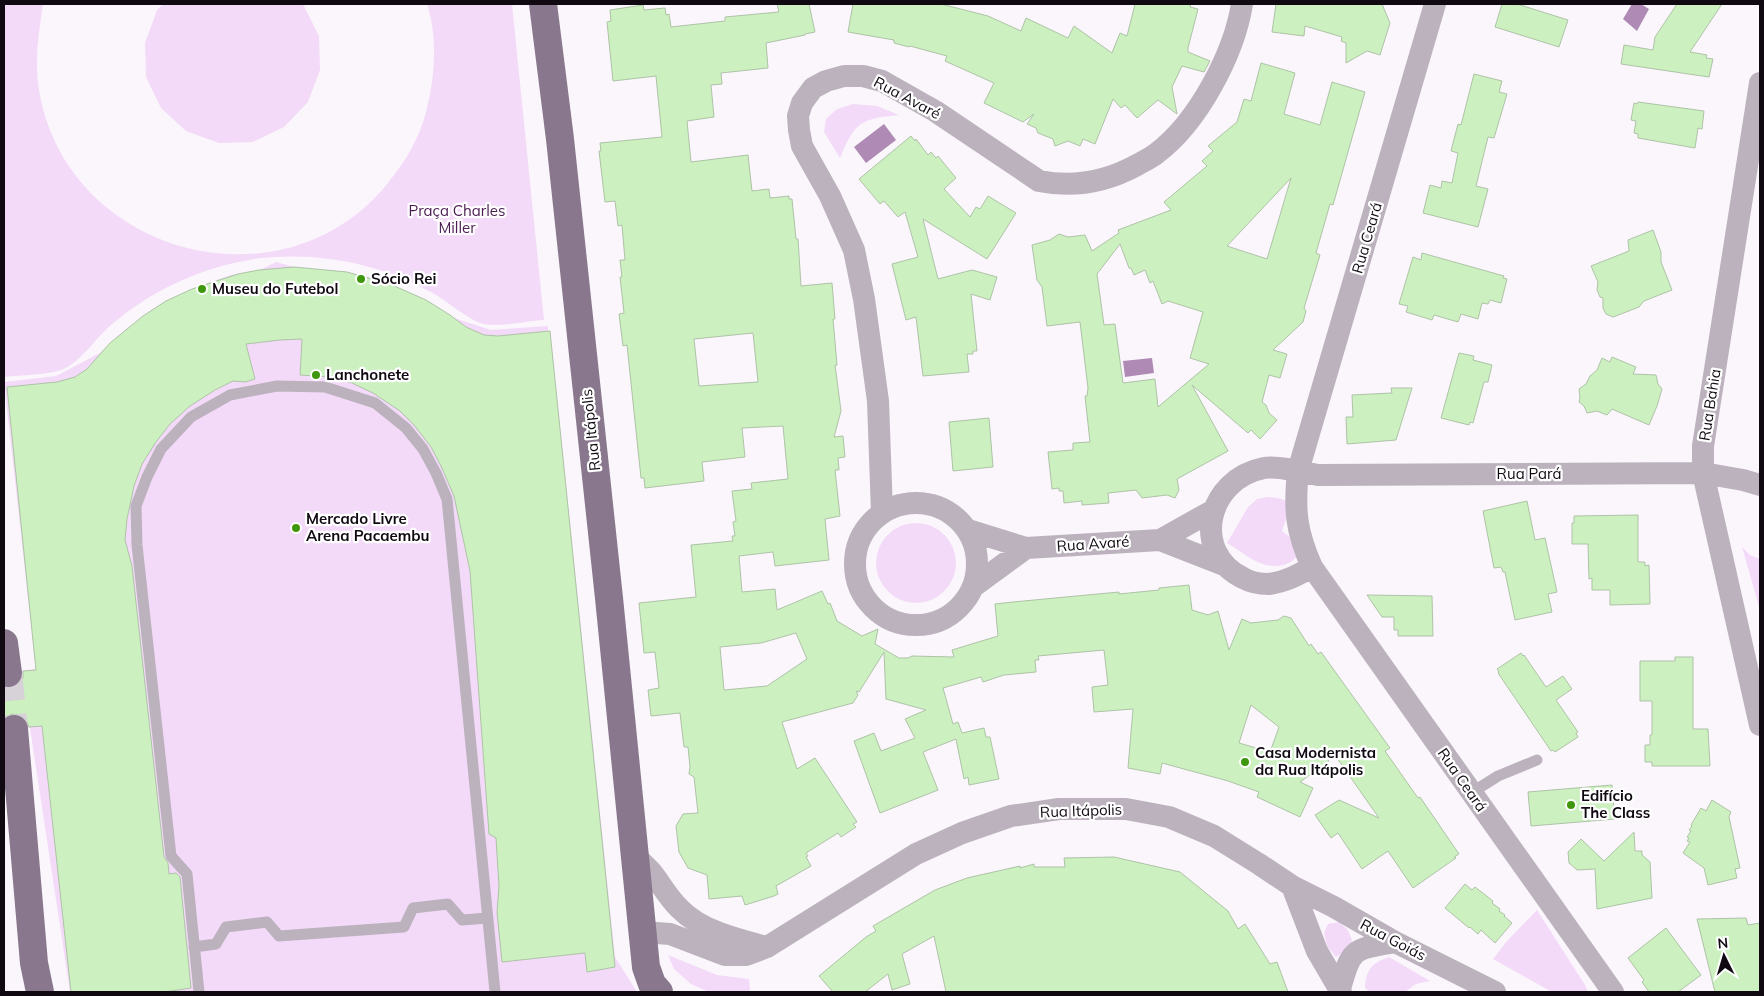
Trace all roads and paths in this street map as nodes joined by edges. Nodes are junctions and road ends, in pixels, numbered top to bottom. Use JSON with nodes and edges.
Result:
{"nodes":[{"id":1,"x":543,"y":4,"type":"edge"},
{"id":2,"x":1242,"y":4,"type":"edge"},
{"id":3,"x":1435,"y":4,"type":"edge"},
{"id":4,"x":1760,"y":83,"type":"edge"},
{"id":5,"x":1298,"y":472,"type":"junction"},
{"id":6,"x":1703,"y":473,"type":"junction"},
{"id":7,"x":1760,"y":485,"type":"edge"},
{"id":8,"x":1212,"y":512,"type":"junction"},
{"id":9,"x":882,"y":513,"type":"junction"},
{"id":10,"x":968,"y":530,"type":"junction"},
{"id":11,"x":1160,"y":540,"type":"junction"},
{"id":12,"x":1026,"y":548,"type":"junction"},
{"id":13,"x":1224,"y":565,"type":"junction"},
{"id":14,"x":1312,"y":567,"type":"junction"},
{"id":15,"x":974,"y":586,"type":"junction"},
{"id":16,"x":4,"y":643,"type":"edge"},
{"id":17,"x":8,"y":673,"type":"dead end"},
{"id":18,"x":1760,"y":724,"type":"edge"},
{"id":19,"x":14,"y":729,"type":"tunnel mouth"},
{"id":20,"x":1536,"y":760,"type":"dead end"},
{"id":21,"x":1470,"y":793,"type":"junction"},
{"id":22,"x":635,"y":857,"type":"junction"},
{"id":23,"x":1292,"y":886,"type":"junction"},
{"id":24,"x":1334,"y":907,"type":"junction"},
{"id":25,"x":488,"y":918,"type":"junction"},
{"id":26,"x":642,"y":932,"type":"junction"},
{"id":27,"x":1311,"y":935,"type":"junction"},
{"id":28,"x":1395,"y":942,"type":"junction"},
{"id":29,"x":194,"y":947,"type":"junction"},
{"id":30,"x":767,"y":947,"type":"junction"},
{"id":31,"x":39,"y":991,"type":"edge"},
{"id":32,"x":199,"y":992,"type":"edge"},
{"id":33,"x":495,"y":992,"type":"edge"},
{"id":34,"x":659,"y":992,"type":"edge"},
{"id":35,"x":1340,"y":992,"type":"edge"},
{"id":36,"x":1495,"y":992,"type":"edge"},
{"id":37,"x":1613,"y":992,"type":"edge"}],
"edges":[{"from":1,"to":22,"type":"main road","name":"Rua Itápolis"},
{"from":2,"to":9,"type":"street","name":"Rua Avaré"},
{"from":3,"to":5,"type":"street","name":"Rua Ceará"},
{"from":4,"to":6,"type":"street","name":"Rua Bahia"},
{"from":5,"to":6,"type":"street","name":"Rua Pará"},
{"from":5,"to":8,"type":"street","name":"Rua Pará"},
{"from":5,"to":14,"type":"street","name":"Rua Ceará"},
{"from":6,"to":7,"type":"street","name":"Rua Pará"},
{"from":6,"to":18,"type":"street","name":"Rua Bahia"},
{"from":8,"to":11,"type":"street","name":"Rua Avaré"},
{"from":8,"to":13,"type":"street"},
{"from":9,"to":10,"type":"street"},
{"from":9,"to":15,"type":"street"},
{"from":10,"to":12,"type":"street","name":"Rua Avaré"},
{"from":10,"to":15,"type":"street"},
{"from":11,"to":12,"type":"street","name":"Rua Avaré"},
{"from":11,"to":13,"type":"street","name":"Rua Avaré"},
{"from":12,"to":15,"type":"street"},
{"from":13,"to":14,"type":"street","name":"Rua Avaré"},
{"from":14,"to":21,"type":"street","name":"Rua Ceará"},
{"from":16,"to":17,"type":"main road"},
{"from":19,"to":31,"type":"main road"},
{"from":20,"to":21,"type":"lane"},
{"from":21,"to":37,"type":"street","name":"Rua Ceará"},
{"from":22,"to":26,"type":"main road","name":"Rua Itápolis"},
{"from":22,"to":30,"type":"street"},
{"from":23,"to":24,"type":"street","name":"Rua Goiás"},
{"from":23,"to":27,"type":"street"},
{"from":23,"to":30,"type":"street","name":"Rua Itápolis"},
{"from":24,"to":27,"type":"street"},
{"from":24,"to":28,"type":"street","name":"Rua Goiás"},
{"from":25,"to":29,"type":"lane"},
{"from":25,"to":29,"type":"lane"},
{"from":25,"to":33,"type":"lane"},
{"from":26,"to":30,"type":"street","name":"Rua Itápolis"},
{"from":26,"to":34,"type":"main road"},
{"from":27,"to":35,"type":"street"},
{"from":28,"to":35,"type":"street"},
{"from":28,"to":36,"type":"street","name":"Rua Goiás"},
{"from":29,"to":32,"type":"lane"}]}
